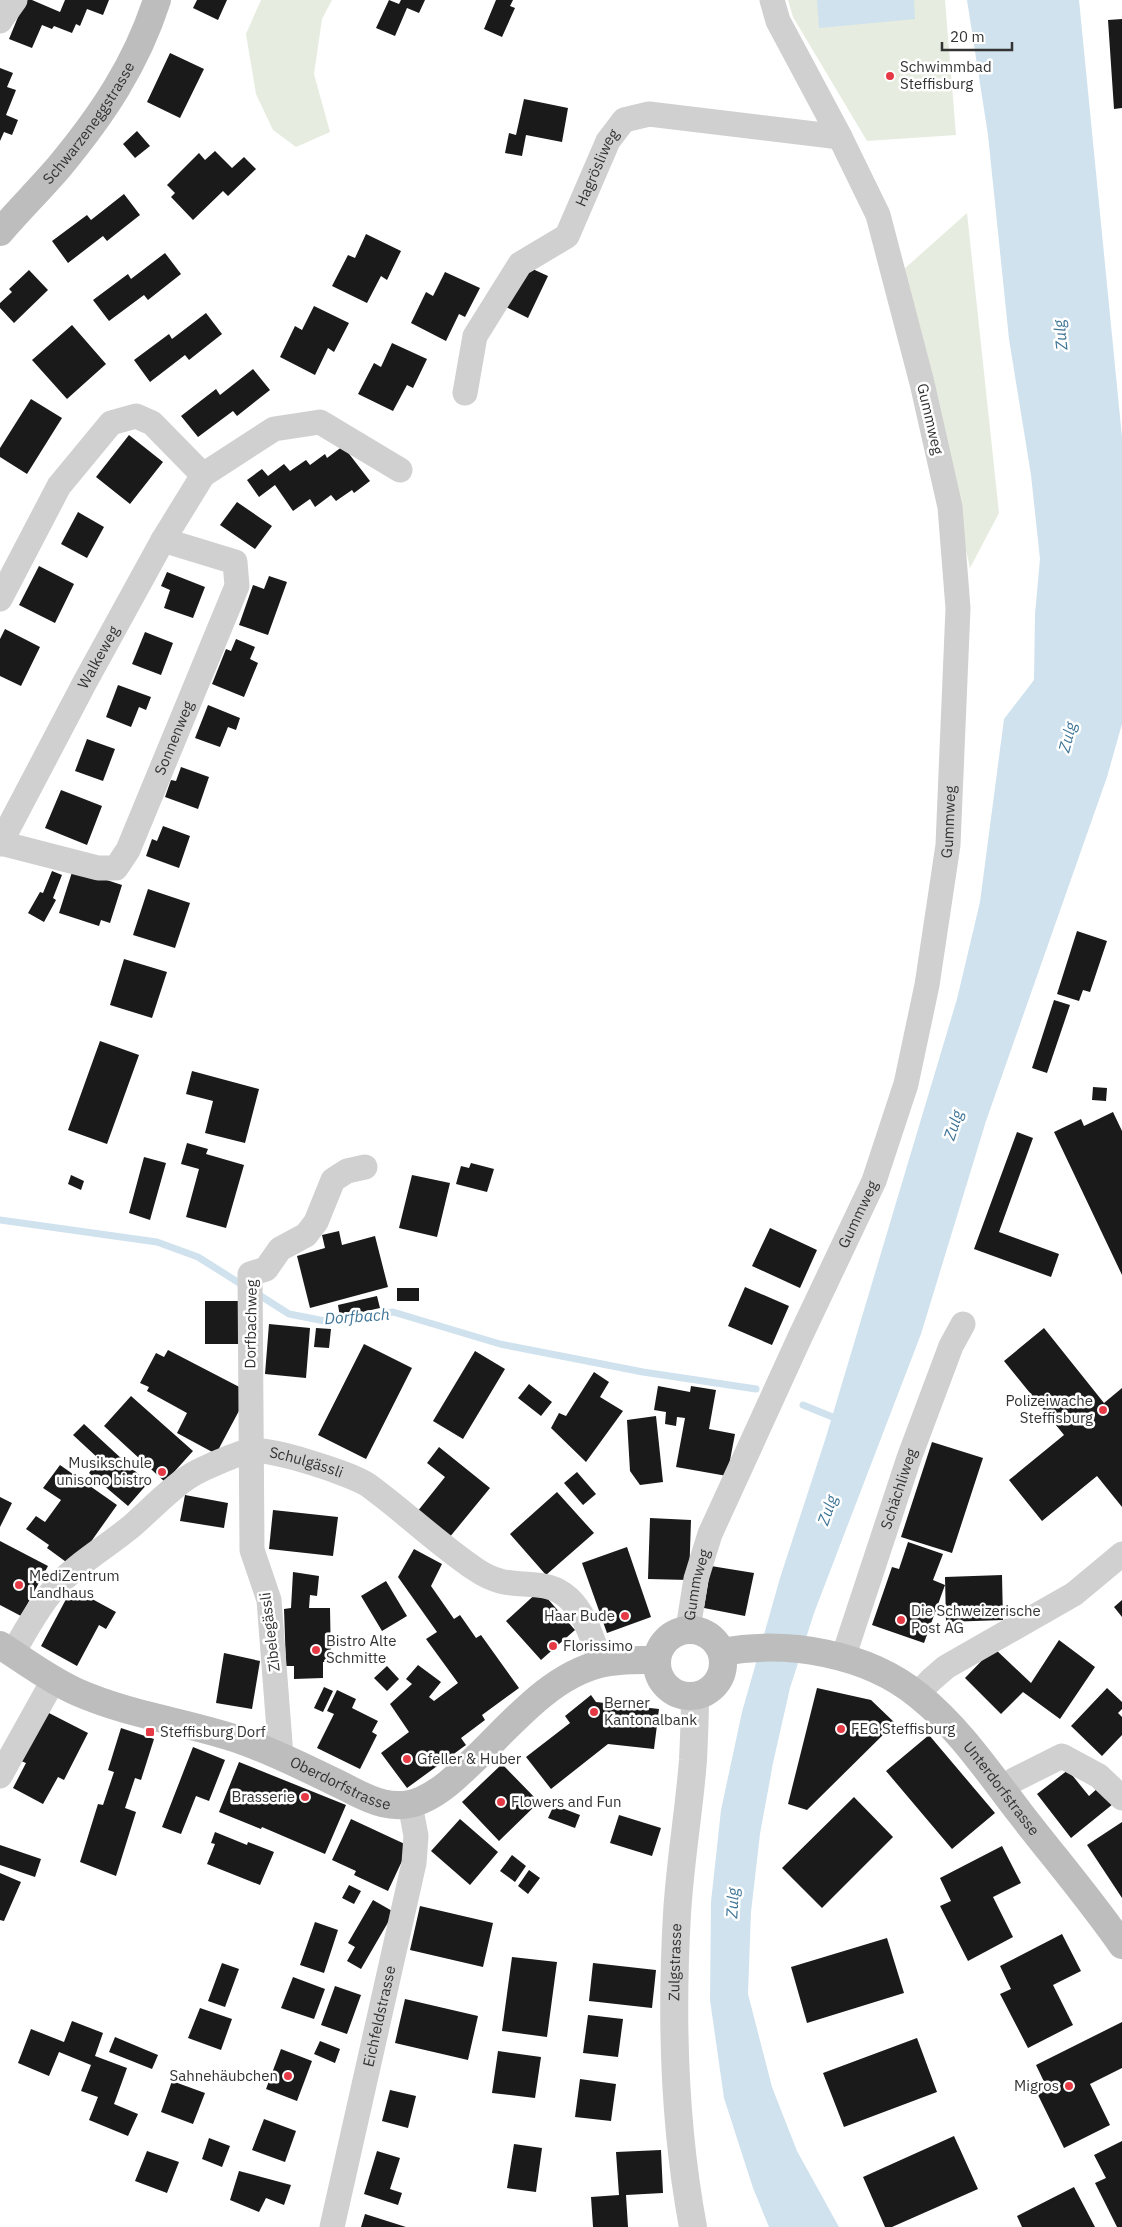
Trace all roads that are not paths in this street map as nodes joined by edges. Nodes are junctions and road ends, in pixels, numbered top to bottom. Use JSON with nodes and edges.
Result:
{"nodes":[{"id":1,"x":15,"y":0,"type":"edge"},
{"id":2,"x":157,"y":0,"type":"edge"},
{"id":3,"x":772,"y":0,"type":"edge"},
{"id":4,"x":0,"y":21,"type":"edge"},
{"id":5,"x":840,"y":137,"type":"junction"},
{"id":6,"x":0,"y":232,"type":"edge"},
{"id":7,"x":465,"y":393,"type":"dead end"},
{"id":8,"x":400,"y":470,"type":"dead end"},
{"id":9,"x":203,"y":475,"type":"junction"},
{"id":10,"x":163,"y":540,"type":"junction"},
{"id":11,"x":0,"y":599,"type":"edge"},
{"id":12,"x":0,"y":844,"type":"edge"},
{"id":13,"x":365,"y":1167,"type":"dead end"},
{"id":14,"x":963,"y":1324,"type":"dead end"},
{"id":15,"x":250,"y":1450,"type":"junction"},
{"id":16,"x":1122,"y":1554,"type":"edge"},
{"id":17,"x":688,"y":1629,"type":"junction"},
{"id":18,"x":7,"y":1649,"type":"edge"},
{"id":19,"x":722,"y":1652,"type":"junction"},
{"id":20,"x":835,"y":1656,"type":"junction"},
{"id":21,"x":657,"y":1660,"type":"junction"},
{"id":22,"x":601,"y":1664,"type":"junction"},
{"id":23,"x":54,"y":1679,"type":"junction"},
{"id":24,"x":918,"y":1694,"type":"junction"},
{"id":25,"x":695,"y":1696,"type":"junction"},
{"id":26,"x":281,"y":1756,"type":"junction"},
{"id":27,"x":0,"y":1776,"type":"edge"},
{"id":28,"x":1002,"y":1789,"type":"junction"},
{"id":29,"x":1122,"y":1798,"type":"edge"},
{"id":30,"x":410,"y":1804,"type":"junction"},
{"id":31,"x":1122,"y":1945,"type":"edge"},
{"id":32,"x":332,"y":2227,"type":"edge"},
{"id":33,"x":693,"y":2227,"type":"edge"}],
"edges":[{"from":1,"to":4,"type":"street"},
{"from":2,"to":6,"type":"main road","name":"Schwarzeneggstrasse"},
{"from":3,"to":5,"type":"street","name":"Gummweg"},
{"from":5,"to":7,"type":"street","name":"Hagrösliweg"},
{"from":5,"to":17,"type":"street","name":"Gummweg"},
{"from":8,"to":9,"type":"street","name":"Walkeweg"},
{"from":9,"to":10,"type":"street","name":"Walkeweg"},
{"from":9,"to":11,"type":"street"},
{"from":10,"to":12,"type":"street","name":"Walkeweg"},
{"from":10,"to":12,"type":"street","name":"Sonnenweg"},
{"from":13,"to":15,"type":"street","name":"Dorfbachweg"},
{"from":14,"to":20,"type":"street","name":"Schächliweg"},
{"from":15,"to":18,"type":"street","name":"Schulgässli"},
{"from":15,"to":22,"type":"street","name":"Schulgässli"},
{"from":15,"to":26,"type":"street","name":"Zibelegässli"},
{"from":16,"to":24,"type":"street"},
{"from":17,"to":19,"type":"main road"},
{"from":17,"to":21,"type":"main road"},
{"from":18,"to":23,"type":"main road","name":"Oberdorfstrasse"},
{"from":19,"to":20,"type":"main road","name":"Unterdorfstrasse"},
{"from":19,"to":25,"type":"main road"},
{"from":20,"to":24,"type":"main road","name":"Unterdorfstrasse"},
{"from":21,"to":22,"type":"main road","name":"Oberdorfstrasse"},
{"from":21,"to":25,"type":"main road"},
{"from":22,"to":30,"type":"main road","name":"Oberdorfstrasse"},
{"from":23,"to":26,"type":"main road","name":"Oberdorfstrasse"},
{"from":23,"to":27,"type":"street"},
{"from":24,"to":28,"type":"main road","name":"Unterdorfstrasse"},
{"from":25,"to":33,"type":"street","name":"Zulgstrasse"},
{"from":26,"to":30,"type":"main road","name":"Oberdorfstrasse"},
{"from":28,"to":29,"type":"street"},
{"from":28,"to":31,"type":"main road","name":"Unterdorfstrasse"},
{"from":30,"to":32,"type":"street","name":"Eichfeldstrasse"}]}
